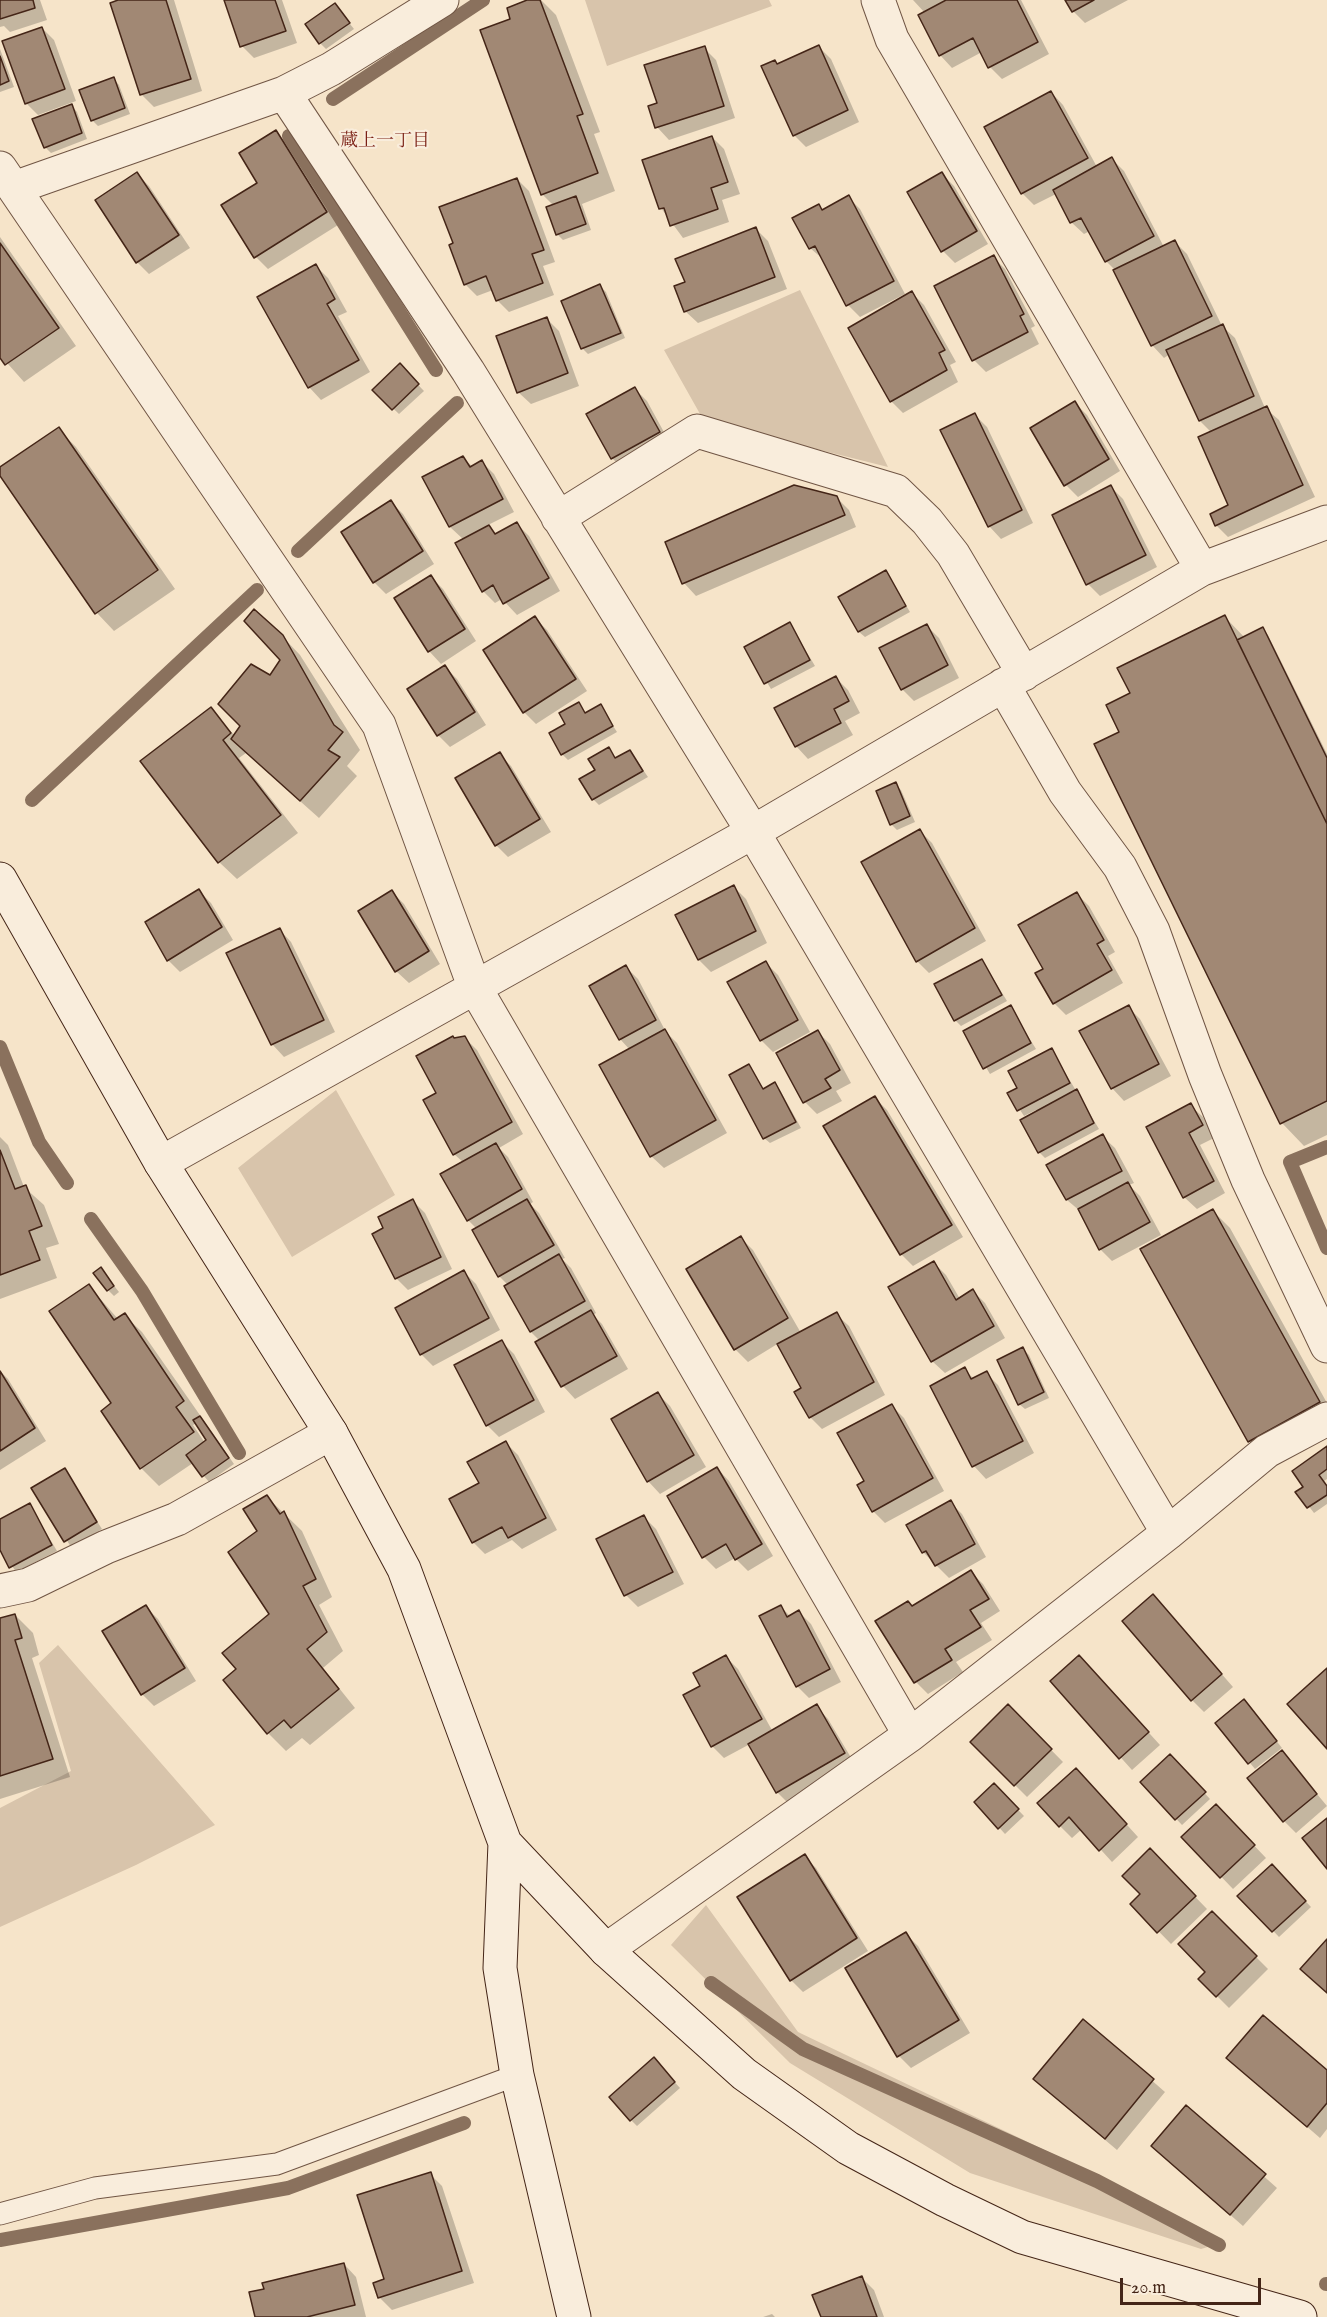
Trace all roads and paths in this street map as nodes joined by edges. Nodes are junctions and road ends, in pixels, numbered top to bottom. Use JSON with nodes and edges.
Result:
{"nodes":[{"id":1,"x":442,"y":0,"type":"edge"},
{"id":2,"x":878,"y":0,"type":"edge"},
{"id":3,"x":284,"y":93,"type":"junction"},
{"id":4,"x":7,"y":178,"type":"edge"},
{"id":5,"x":558,"y":518,"type":"junction"},
{"id":6,"x":1327,"y":522,"type":"edge"},
{"id":7,"x":1203,"y":569,"type":"junction"},
{"id":8,"x":1014,"y":679,"type":"junction"},
{"id":9,"x":753,"y":832,"type":"junction"},
{"id":10,"x":0,"y":879,"type":"edge"},
{"id":11,"x":474,"y":986,"type":"junction"},
{"id":12,"x":161,"y":1162,"type":"junction"},
{"id":13,"x":1327,"y":1346,"type":"edge"},
{"id":14,"x":1327,"y":1419,"type":"edge"},
{"id":15,"x":331,"y":1432,"type":"junction"},
{"id":16,"x":1168,"y":1533,"type":"junction"},
{"id":17,"x":0,"y":1591,"type":"edge"},
{"id":18,"x":910,"y":1735,"type":"junction"},
{"id":19,"x":505,"y":1843,"type":"junction"},
{"id":20,"x":606,"y":1950,"type":"junction"},
{"id":21,"x":517,"y":2075,"type":"junction"},
{"id":22,"x":0,"y":2214,"type":"edge"},
{"id":23,"x":1238,"y":2309,"type":"edge"},
{"id":24,"x":574,"y":2317,"type":"edge"},
{"id":25,"x":1300,"y":2317,"type":"edge"}],
"edges":[{"from":1,"to":3,"type":"street"},
{"from":2,"to":7,"type":"street"},
{"from":3,"to":4,"type":"street"},
{"from":3,"to":5,"type":"street"},
{"from":4,"to":11,"type":"street"},
{"from":5,"to":8,"type":"street"},
{"from":5,"to":9,"type":"street"},
{"from":6,"to":7,"type":"street"},
{"from":7,"to":8,"type":"street"},
{"from":8,"to":9,"type":"street"},
{"from":8,"to":13,"type":"street"},
{"from":9,"to":11,"type":"street"},
{"from":9,"to":16,"type":"street"},
{"from":10,"to":12,"type":"street"},
{"from":11,"to":12,"type":"street"},
{"from":11,"to":18,"type":"street"},
{"from":12,"to":15,"type":"street"},
{"from":14,"to":16,"type":"street"},
{"from":15,"to":17,"type":"street"},
{"from":15,"to":19,"type":"street"},
{"from":16,"to":18,"type":"street"},
{"from":18,"to":20,"type":"street"},
{"from":19,"to":20,"type":"street"},
{"from":19,"to":21,"type":"street"},
{"from":20,"to":23,"type":"street"},
{"from":21,"to":22,"type":"lane"},
{"from":21,"to":24,"type":"street"},
{"from":23,"to":25,"type":"street"}]}
